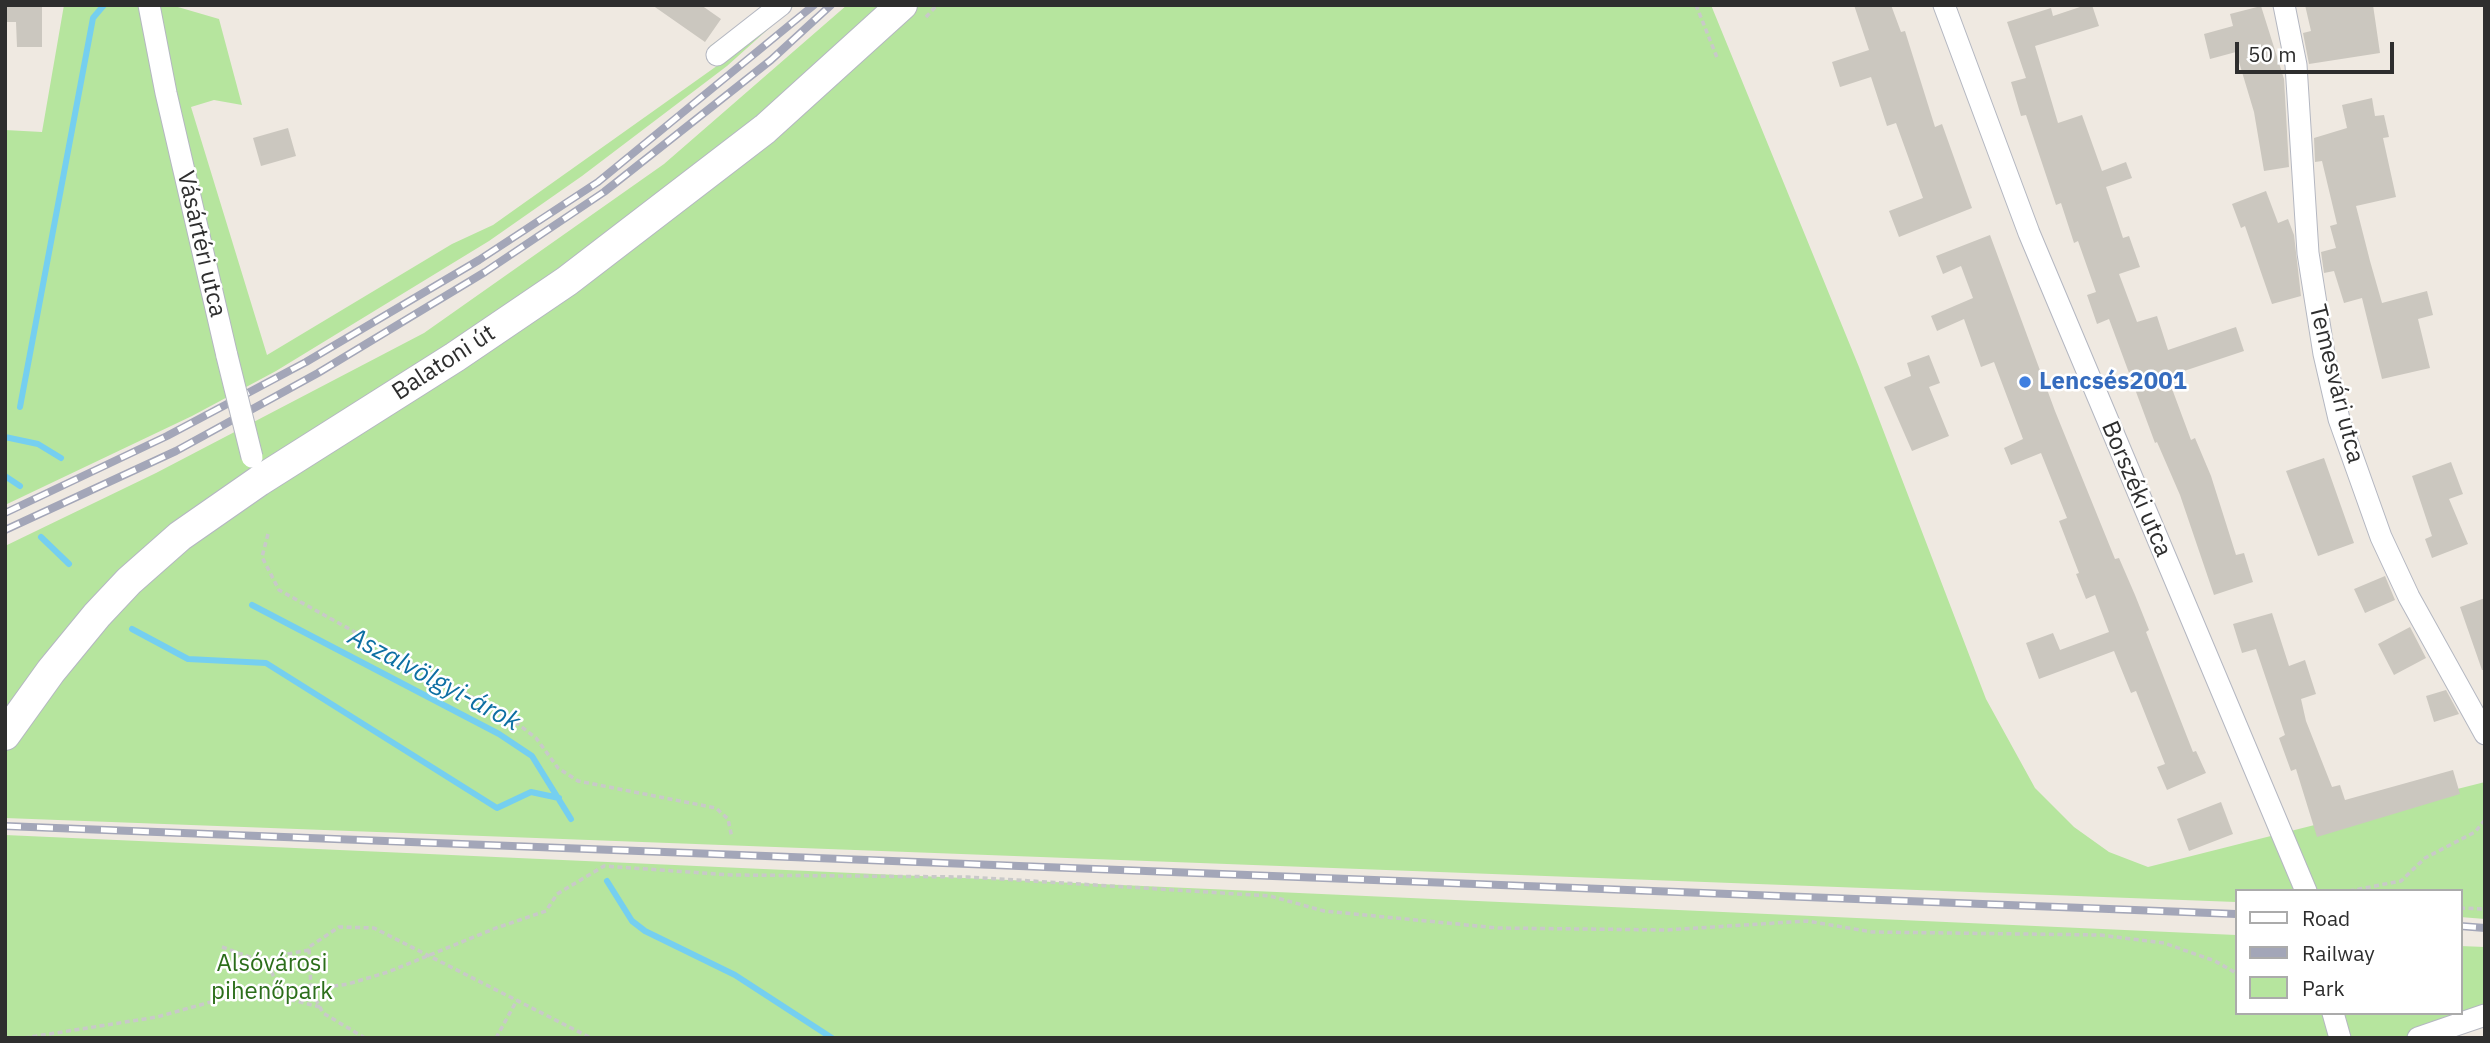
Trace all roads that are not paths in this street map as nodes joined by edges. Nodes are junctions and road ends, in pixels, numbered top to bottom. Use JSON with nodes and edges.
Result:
{"nodes":[{"id":1,"x":149,"y":5,"type":"edge"},
{"id":2,"x":781,"y":5,"type":"edge"},
{"id":3,"x":902,"y":5,"type":"edge"},
{"id":4,"x":1944,"y":5,"type":"edge"},
{"id":5,"x":2284,"y":5,"type":"edge"},
{"id":6,"x":718,"y":55,"type":"dead end"},
{"id":7,"x":255,"y":469,"type":"junction"},
{"id":8,"x":2485,"y":734,"type":"edge"},
{"id":9,"x":5,"y":735,"type":"edge"},
{"id":10,"x":2305,"y":889,"type":"edge"},
{"id":11,"x":2334,"y":1015,"type":"edge"},
{"id":12,"x":2485,"y":1015,"type":"edge"},
{"id":13,"x":2340,"y":1038,"type":"edge"},
{"id":14,"x":2418,"y":1038,"type":"edge"}],
"edges":[{"from":1,"to":7,"type":"street","name":"Vásártéri utca","bridge":true},
{"from":2,"to":6,"type":"street"},
{"from":3,"to":7,"type":"main road","name":"Balatoni út"},
{"from":4,"to":10,"type":"street","name":"Borszéki utca"},
{"from":5,"to":8,"type":"street","name":"Temesvári utca"},
{"from":7,"to":9,"type":"main road","name":"Balatoni út"},
{"from":11,"to":13,"type":"street"},
{"from":12,"to":14,"type":"street"}]}
